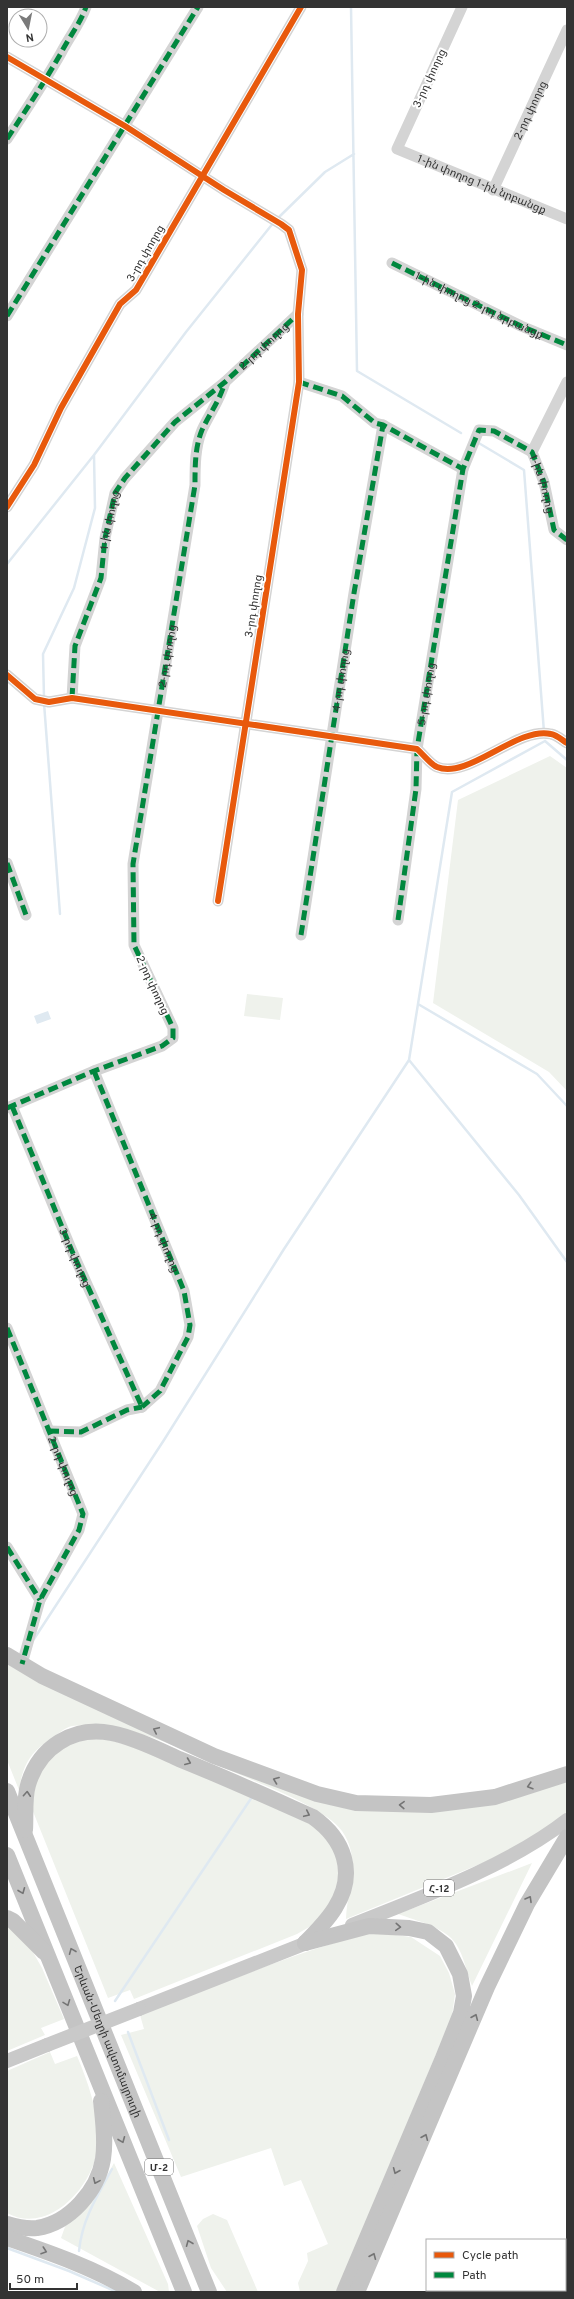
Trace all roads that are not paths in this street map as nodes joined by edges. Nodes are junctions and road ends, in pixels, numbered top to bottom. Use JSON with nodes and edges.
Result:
{"nodes":[{"id":1,"x":86,"y":7,"type":"edge"},
{"id":2,"x":198,"y":7,"type":"edge"},
{"id":3,"x":301,"y":7,"type":"edge"},
{"id":4,"x":462,"y":7,"type":"edge"},
{"id":5,"x":567,"y":30,"type":"edge"},
{"id":6,"x":7,"y":57,"type":"edge"},
{"id":7,"x":47,"y":80,"type":"junction"},
{"id":8,"x":125,"y":126,"type":"junction"},
{"id":9,"x":7,"y":139,"type":"edge"},
{"id":10,"x":397,"y":149,"type":"joint"},
{"id":11,"x":202,"y":175,"type":"junction"},
{"id":12,"x":493,"y":190,"type":"junction"},
{"id":13,"x":567,"y":219,"type":"edge"},
{"id":14,"x":392,"y":263,"type":"dead end"},
{"id":15,"x":298,"y":314,"type":"junction"},
{"id":16,"x":7,"y":316,"type":"edge"},
{"id":17,"x":567,"y":345,"type":"edge"},
{"id":18,"x":225,"y":382,"type":"junction"},
{"id":19,"x":299,"y":382,"type":"junction"},
{"id":20,"x":567,"y":382,"type":"edge"},
{"id":21,"x":383,"y":425,"type":"junction"},
{"id":22,"x":532,"y":452,"type":"junction"},
{"id":23,"x":463,"y":469,"type":"junction"},
{"id":24,"x":7,"y":507,"type":"edge"},
{"id":25,"x":567,"y":540,"type":"edge"},
{"id":26,"x":7,"y":675,"type":"edge"},
{"id":27,"x":72,"y":698,"type":"junction"},
{"id":28,"x":157,"y":710,"type":"junction"},
{"id":29,"x":245,"y":723,"type":"junction"},
{"id":30,"x":331,"y":737,"type":"junction"},
{"id":31,"x":567,"y":743,"type":"edge"},
{"id":32,"x":417,"y":749,"type":"junction"},
{"id":33,"x":7,"y":863,"type":"edge"},
{"id":34,"x":218,"y":901,"type":"dead end"},
{"id":35,"x":26,"y":915,"type":"dead end"},
{"id":36,"x":398,"y":920,"type":"dead end"},
{"id":37,"x":301,"y":935,"type":"dead end"},
{"id":38,"x":94,"y":1071,"type":"junction"},
{"id":39,"x":9,"y":1107,"type":"edge"},
{"id":40,"x":7,"y":1328,"type":"edge"},
{"id":41,"x":142,"y":1408,"type":"junction"},
{"id":42,"x":49,"y":1431,"type":"junction"},
{"id":43,"x":7,"y":1547,"type":"edge"},
{"id":44,"x":40,"y":1600,"type":"junction"},
{"id":45,"x":7,"y":1655,"type":"edge"},
{"id":46,"x":22,"y":1664,"type":"junction"},
{"id":47,"x":567,"y":1774,"type":"edge"},
{"id":48,"x":7,"y":1791,"type":"edge"},
{"id":49,"x":567,"y":1820,"type":"edge"},
{"id":50,"x":24,"y":1833,"type":"junction"},
{"id":51,"x":567,"y":1837,"type":"edge"},
{"id":52,"x":7,"y":1855,"type":"edge"},
{"id":53,"x":7,"y":1918,"type":"edge"},
{"id":54,"x":305,"y":1943,"type":"junction"},
{"id":55,"x":49,"y":1957,"type":"junction"},
{"id":56,"x":7,"y":2060,"type":"edge"},
{"id":57,"x":101,"y":2088,"type":"junction"},
{"id":58,"x":7,"y":2224,"type":"edge"},
{"id":59,"x":7,"y":2238,"type":"edge"},
{"id":60,"x":199,"y":2266,"type":"junction"},
{"id":61,"x":134,"y":2292,"type":"edge"},
{"id":62,"x":184,"y":2292,"type":"edge"},
{"id":63,"x":209,"y":2292,"type":"edge"},
{"id":64,"x":218,"y":2292,"type":"edge"},
{"id":65,"x":344,"y":2292,"type":"edge"},
{"id":66,"x":358,"y":2292,"type":"edge"}],
"edges":[{"from":1,"to":7,"type":"street"},
{"from":2,"to":8,"type":"street"},
{"from":3,"to":11,"type":"street","name":"3-րդ փողոց"},
{"from":4,"to":10,"type":"street","name":"3-րդ փողոց"},
{"from":5,"to":12,"type":"street","name":"2-րդ փողոց"},
{"from":6,"to":7,"type":"street","name":"3-րդ փողոց"},
{"from":7,"to":8,"type":"street","name":"3-րդ փողոց"},
{"from":7,"to":9,"type":"street"},
{"from":8,"to":11,"type":"street","name":"3-րդ փողոց"},
{"from":8,"to":16,"type":"street"},
{"from":10,"to":12,"type":"street","name":"1-ին փողոց 1-ին նրբանցք"},
{"from":11,"to":15,"type":"street","name":"3-րդ փողոց"},
{"from":11,"to":24,"type":"street","name":"3-րդ փողոց"},
{"from":12,"to":13,"type":"street","name":"1-ին փողոց 1-ին նրբանցք"},
{"from":14,"to":17,"type":"street","name":"1-ին փողոց 2-րդ նրբանցք"},
{"from":15,"to":18,"type":"street","name":"2-րդ փողոց"},
{"from":15,"to":19,"type":"street","name":"3-րդ փողոց"},
{"from":18,"to":27,"type":"street","name":"1-ին փողոց"},
{"from":18,"to":28,"type":"street","name":"2-րդ փողոց"},
{"from":19,"to":21,"type":"street"},
{"from":19,"to":29,"type":"street","name":"3-րդ փողոց"},
{"from":20,"to":22,"type":"street","name":"1-ին փողոց"},
{"from":21,"to":23,"type":"street"},
{"from":21,"to":30,"type":"street","name":"4-րդ փողոց"},
{"from":22,"to":23,"type":"street","name":"5-րդ փողոց"},
{"from":22,"to":25,"type":"street","name":"1-ին փողոց"},
{"from":23,"to":32,"type":"street","name":"5-րդ փողոց"},
{"from":26,"to":27,"type":"street"},
{"from":27,"to":28,"type":"street"},
{"from":28,"to":29,"type":"street"},
{"from":28,"to":38,"type":"street","name":"2-րդ փողոց"},
{"from":29,"to":30,"type":"street"},
{"from":29,"to":34,"type":"street","name":"3-րդ փողոց"},
{"from":30,"to":32,"type":"street"},
{"from":30,"to":37,"type":"street","name":"4-րդ փողոց"},
{"from":31,"to":32,"type":"street"},
{"from":32,"to":36,"type":"street","name":"5-րդ փողոց"},
{"from":33,"to":35,"type":"street"},
{"from":38,"to":39,"type":"street"},
{"from":38,"to":41,"type":"street","name":"4-րդ փողոց"},
{"from":39,"to":41,"type":"street","name":"3-րդ փողոց"},
{"from":40,"to":42,"type":"street","name":"2-րդ փողոց"},
{"from":41,"to":42,"type":"street"},
{"from":42,"to":44,"type":"street","name":"2-րդ փողոց"},
{"from":43,"to":44,"type":"street"},
{"from":44,"to":46,"type":"street","name":"2-րդ փողոց"},
{"from":45,"to":46,"type":"highway"},
{"from":47,"to":46,"type":"highway","one_way":true},
{"from":48,"to":50,"type":"highway","name":"Երևան-Մեղրի ավտոմայրուղի","number":"Մ-2"},
{"from":49,"to":54,"type":"main road","number":"Հ-12"},
{"from":50,"to":54,"type":"highway","one_way":true},
{"from":60,"to":50,"type":"highway","name":"Երևան-Մեղրի ավտոմայրուղի","number":"Մ-2","one_way":true},
{"from":66,"to":51,"type":"highway","one_way":true},
{"from":52,"to":55,"type":"highway","number":"Մ-2","one_way":true},
{"from":53,"to":55,"type":"highway"},
{"from":54,"to":56,"type":"main road","number":"Հ-12","bridge":true},
{"from":54,"to":65,"type":"highway","one_way":true},
{"from":55,"to":57,"type":"highway","number":"Մ-2","one_way":true},
{"from":57,"to":58,"type":"highway","one_way":true},
{"from":57,"to":62,"type":"highway","number":"Մ-2","one_way":true},
{"from":59,"to":61,"type":"highway","one_way":true},
{"from":60,"to":63,"type":"highway","name":"Երևան-Մեղրի ավտոմայրուղի","number":"Մ-2"},
{"from":60,"to":64,"type":"highway"}]}
